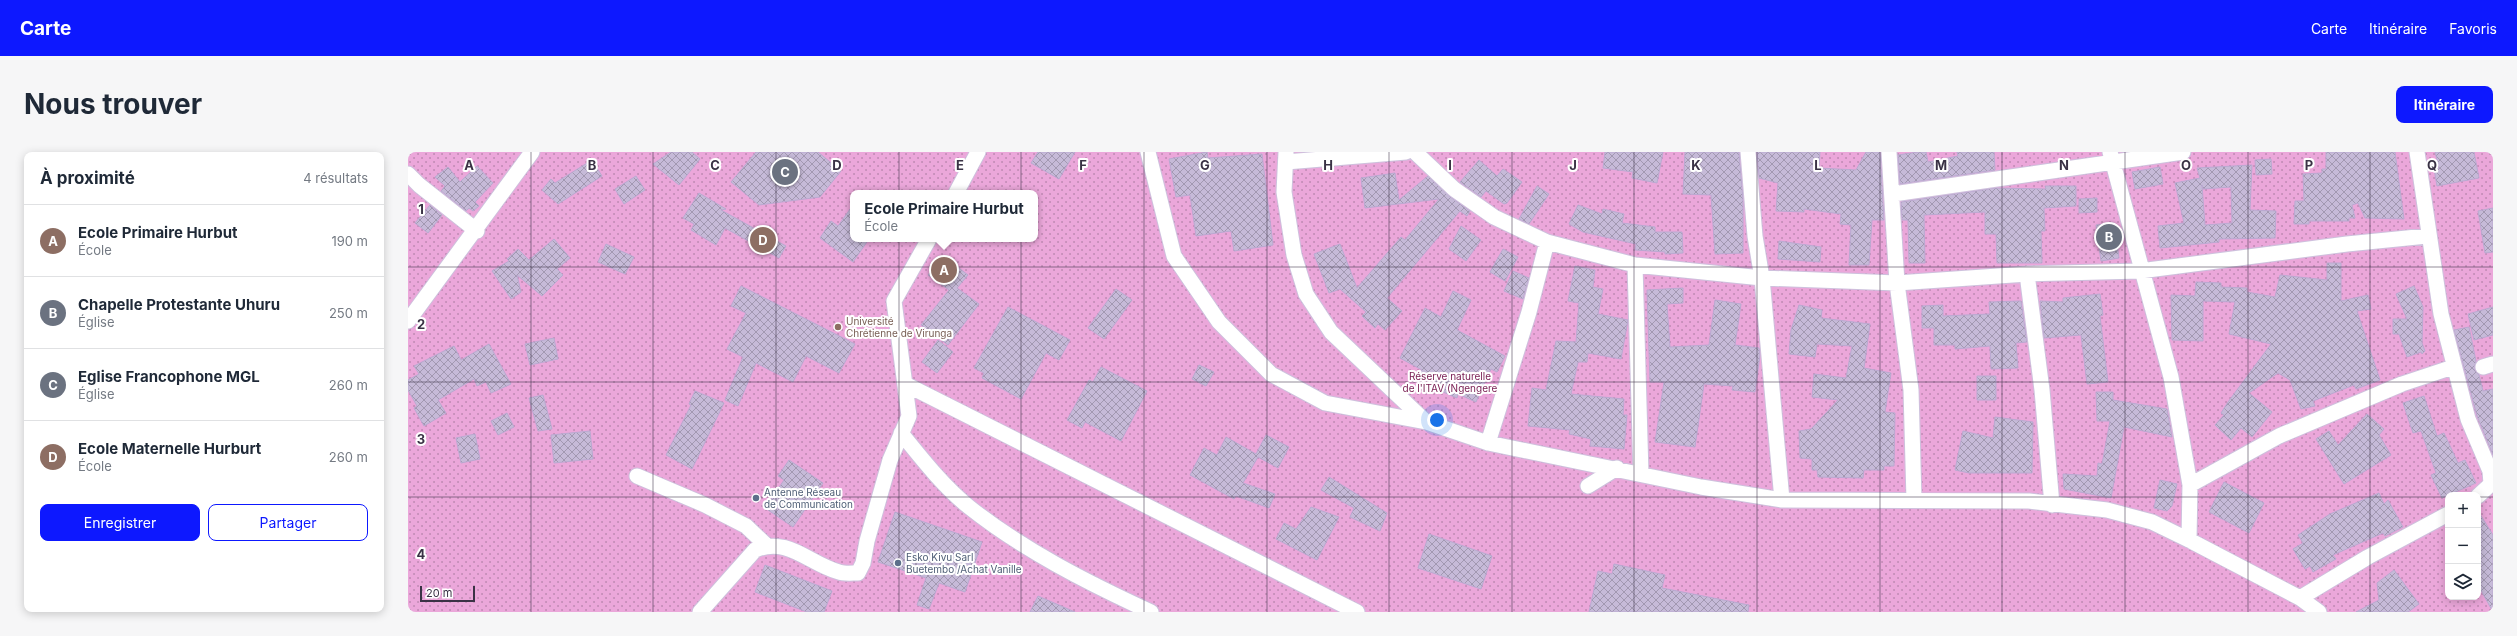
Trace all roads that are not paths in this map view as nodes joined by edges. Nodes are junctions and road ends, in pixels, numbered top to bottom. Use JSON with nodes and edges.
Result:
{"nodes":[{"id":1,"x":532,"y":152,"type":"edge"},
{"id":2,"x":978,"y":152,"type":"edge"},
{"id":3,"x":1148,"y":152,"type":"edge"},
{"id":4,"x":1406,"y":152,"type":"edge"},
{"id":5,"x":1415,"y":152,"type":"edge"},
{"id":6,"x":1748,"y":152,"type":"edge"},
{"id":7,"x":1889,"y":152,"type":"edge"},
{"id":8,"x":2183,"y":152,"type":"edge"},
{"id":9,"x":2417,"y":152,"type":"edge"},
{"id":10,"x":1286,"y":157,"type":"edge"},
{"id":11,"x":2111,"y":157,"type":"edge"},
{"id":12,"x":408,"y":174,"type":"edge"},
{"id":13,"x":958,"y":190,"type":"edge"},
{"id":14,"x":1893,"y":194,"type":"junction"},
{"id":15,"x":477,"y":230,"type":"junction"},
{"id":16,"x":2428,"y":236,"type":"junction"},
{"id":17,"x":928,"y":242,"type":"edge"},
{"id":18,"x":1547,"y":242,"type":"junction"},
{"id":19,"x":1635,"y":265,"type":"junction"},
{"id":20,"x":2140,"y":271,"type":"junction"},
{"id":21,"x":2027,"y":274,"type":"junction"},
{"id":22,"x":1762,"y":278,"type":"junction"},
{"id":23,"x":1898,"y":283,"type":"junction"},
{"id":24,"x":408,"y":319,"type":"edge"},
{"id":25,"x":2453,"y":367,"type":"junction"},
{"id":26,"x":907,"y":385,"type":"junction"},
{"id":27,"x":1426,"y":422,"type":"junction"},
{"id":28,"x":901,"y":433,"type":"junction"},
{"id":29,"x":1488,"y":443,"type":"junction"},
{"id":30,"x":1616,"y":468,"type":"junction"},
{"id":31,"x":1642,"y":474,"type":"junction"},
{"id":32,"x":636,"y":476,"type":"dead end"},
{"id":33,"x":2190,"y":485,"type":"junction"},
{"id":34,"x":1588,"y":486,"type":"dead end"},
{"id":35,"x":2481,"y":493,"type":"edge"},
{"id":36,"x":1782,"y":500,"type":"junction"},
{"id":37,"x":1914,"y":500,"type":"junction"},
{"id":38,"x":2052,"y":505,"type":"junction"},
{"id":39,"x":2445,"y":516,"type":"edge"},
{"id":40,"x":2189,"y":540,"type":"junction"},
{"id":41,"x":766,"y":545,"type":"junction"},
{"id":42,"x":2300,"y":598,"type":"junction"},
{"id":43,"x":700,"y":612,"type":"edge"},
{"id":44,"x":1151,"y":612,"type":"edge"},
{"id":45,"x":1357,"y":612,"type":"edge"},
{"id":46,"x":2319,"y":612,"type":"edge"}],
"edges":[{"from":1,"to":15,"type":"street"},
{"from":2,"to":13,"type":"street"},
{"from":3,"to":27,"type":"street"},
{"from":4,"to":10,"type":"street"},
{"from":5,"to":18,"type":"street"},
{"from":6,"to":22,"type":"street"},
{"from":7,"to":14,"type":"street"},
{"from":8,"to":11,"type":"street"},
{"from":9,"to":16,"type":"street"},
{"from":10,"to":27,"type":"street"},
{"from":11,"to":14,"type":"street"},
{"from":11,"to":20,"type":"street"},
{"from":12,"to":15,"type":"street"},
{"from":14,"to":23,"type":"street"},
{"from":15,"to":24,"type":"street"},
{"from":16,"to":20,"type":"street"},
{"from":16,"to":25,"type":"street"},
{"from":17,"to":26,"type":"street"},
{"from":18,"to":19,"type":"street"},
{"from":18,"to":29,"type":"street"},
{"from":19,"to":22,"type":"street"},
{"from":19,"to":31,"type":"street"},
{"from":20,"to":21,"type":"street"},
{"from":20,"to":33,"type":"street"},
{"from":21,"to":23,"type":"street"},
{"from":21,"to":38,"type":"street"},
{"from":22,"to":23,"type":"street"},
{"from":22,"to":36,"type":"street"},
{"from":23,"to":37,"type":"street"},
{"from":25,"to":33,"type":"street"},
{"from":25,"to":35,"type":"street"},
{"from":26,"to":28,"type":"street"},
{"from":26,"to":45,"type":"street"},
{"from":27,"to":29,"type":"street"},
{"from":28,"to":41,"type":"street"},
{"from":28,"to":44,"type":"street"},
{"from":29,"to":30,"type":"street"},
{"from":30,"to":31,"type":"street"},
{"from":30,"to":34,"type":"street"},
{"from":31,"to":36,"type":"street"},
{"from":32,"to":41,"type":"street"},
{"from":33,"to":40,"type":"street"},
{"from":36,"to":37,"type":"street"},
{"from":37,"to":38,"type":"street"},
{"from":38,"to":40,"type":"street"},
{"from":39,"to":42,"type":"street"},
{"from":40,"to":42,"type":"street"},
{"from":41,"to":43,"type":"street"},
{"from":42,"to":46,"type":"street"}]}
